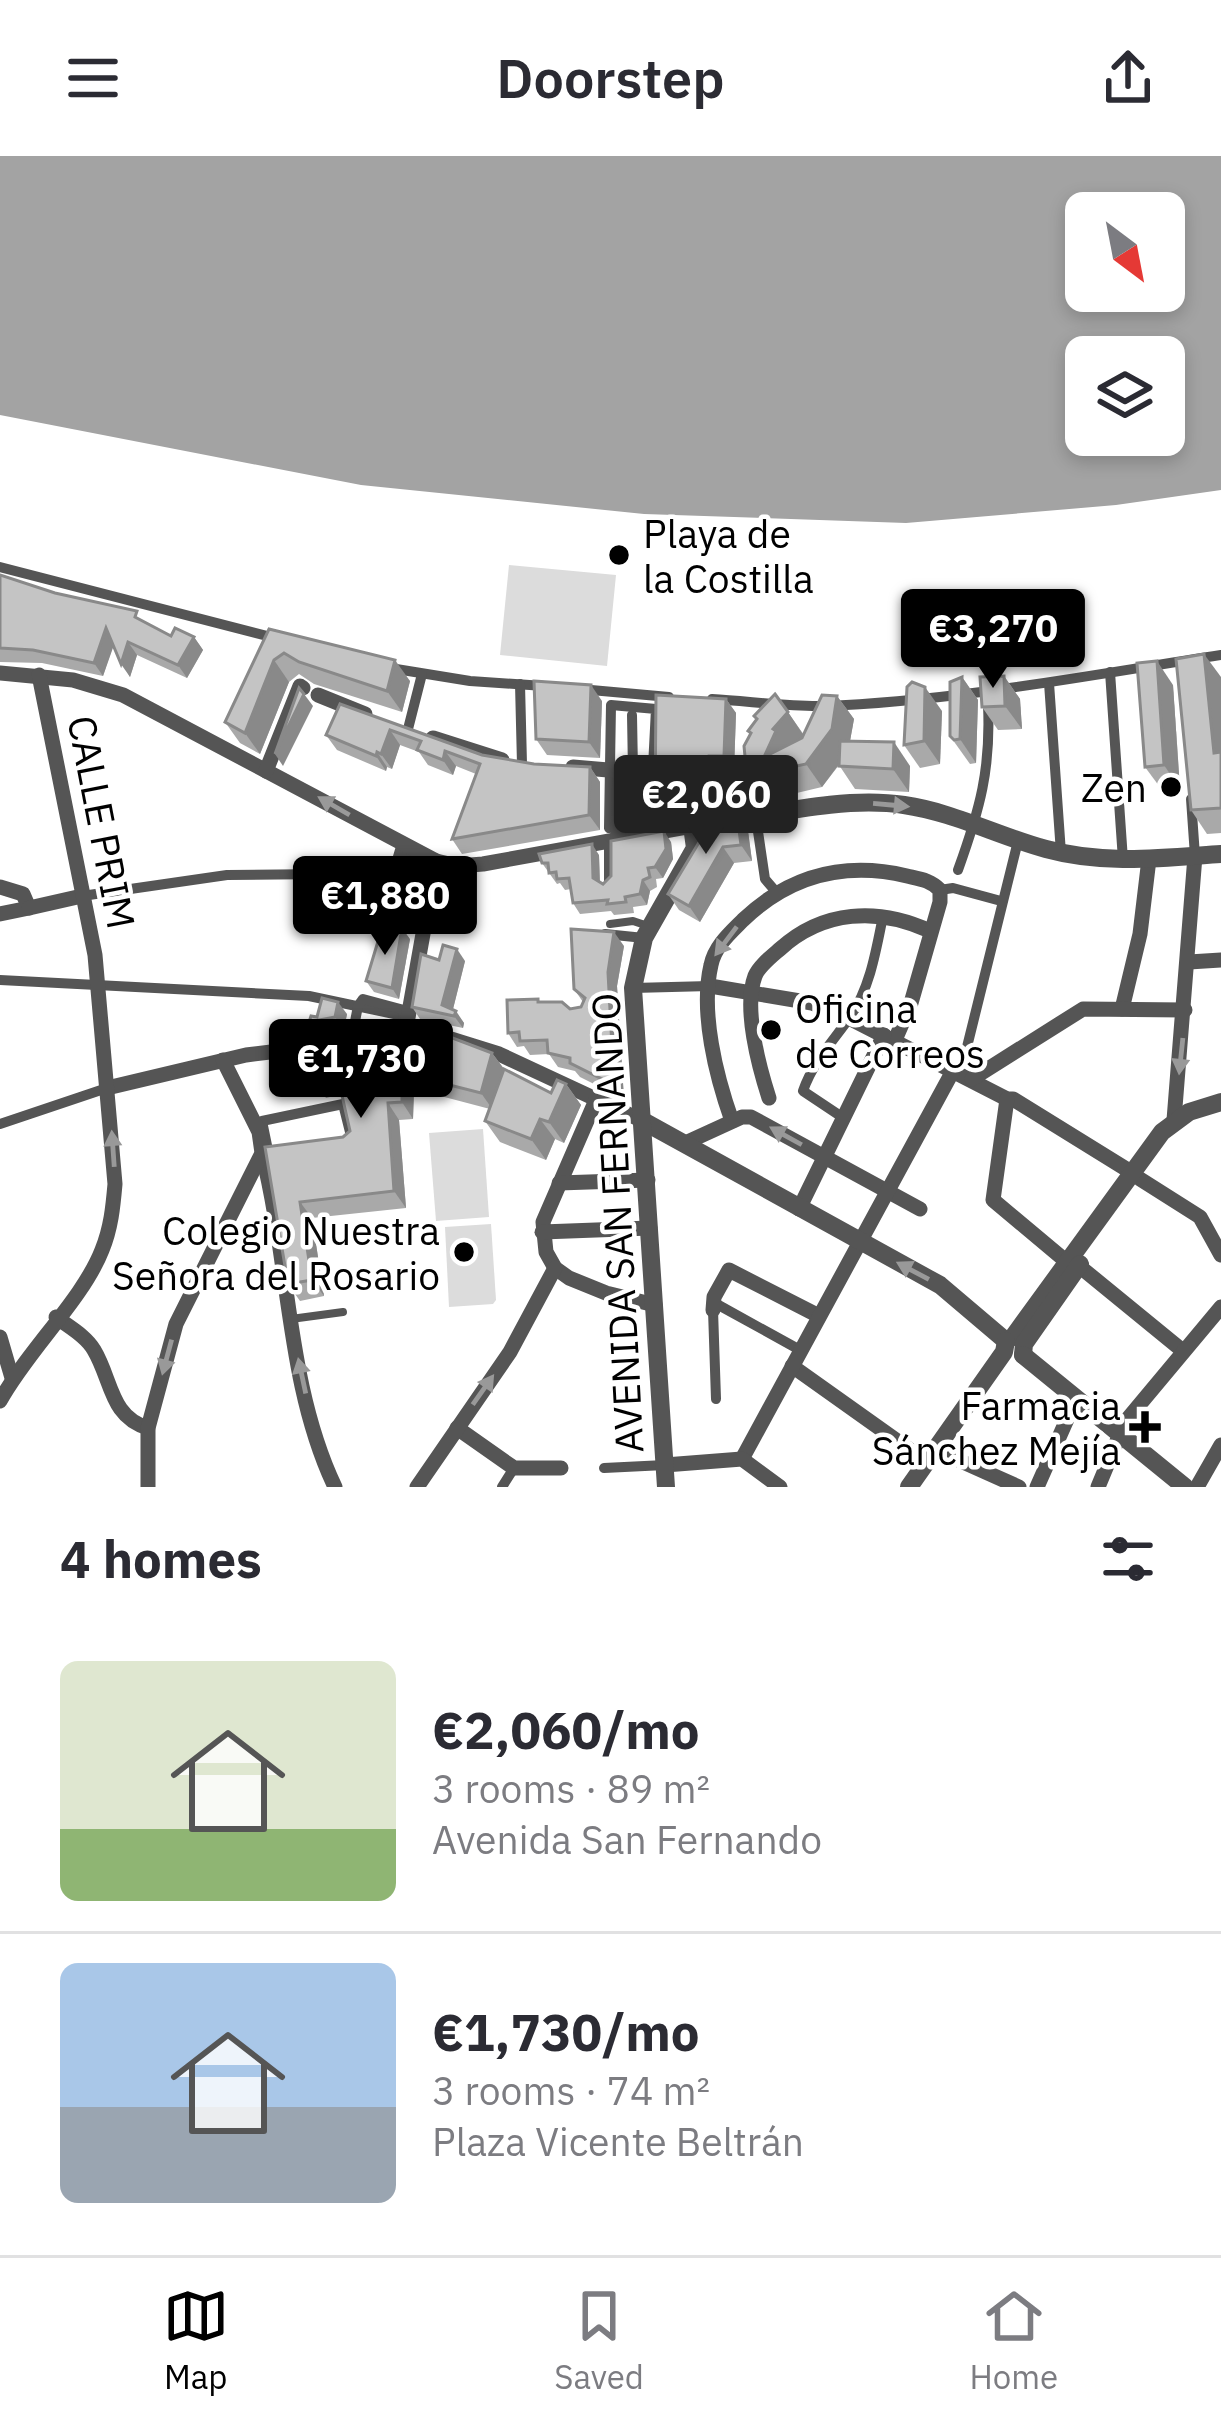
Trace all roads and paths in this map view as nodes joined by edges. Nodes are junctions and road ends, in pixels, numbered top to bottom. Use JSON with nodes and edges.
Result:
{"nodes":[{"id":1,"x":0,"y":567,"type":"edge"},
{"id":2,"x":297,"y":644,"type":"edge"},
{"id":3,"x":1221,"y":655,"type":"edge"},
{"id":4,"x":370,"y":664,"type":"edge"},
{"id":5,"x":0,"y":673,"type":"edge"},
{"id":6,"x":1110,"y":673,"type":"junction"},
{"id":7,"x":422,"y":674,"type":"junction"},
{"id":8,"x":39,"y":675,"type":"junction"},
{"id":9,"x":1048,"y":682,"type":"junction"},
{"id":10,"x":520,"y":684,"type":"junction"},
{"id":11,"x":683,"y":698,"type":"edge"},
{"id":12,"x":700,"y":699,"type":"edge"},
{"id":13,"x":988,"y":704,"type":"edge"},
{"id":14,"x":632,"y":716,"type":"dead end"},
{"id":15,"x":408,"y":729,"type":"junction"},
{"id":16,"x":534,"y":766,"type":"junction"},
{"id":17,"x":610,"y":769,"type":"junction"},
{"id":18,"x":266,"y":771,"type":"junction"},
{"id":19,"x":1190,"y":792,"type":"edge"},
{"id":20,"x":756,"y":818,"type":"junction"},
{"id":21,"x":692,"y":826,"type":"junction"},
{"id":22,"x":974,"y":826,"type":"junction"},
{"id":23,"x":623,"y":833,"type":"junction"},
{"id":24,"x":1018,"y":841,"type":"junction"},
{"id":25,"x":1061,"y":853,"type":"junction"},
{"id":26,"x":1221,"y":854,"type":"edge"},
{"id":27,"x":1195,"y":856,"type":"junction"},
{"id":28,"x":1149,"y":859,"type":"junction"},
{"id":29,"x":1123,"y":860,"type":"junction"},
{"id":30,"x":431,"y":870,"type":"junction"},
{"id":31,"x":958,"y":870,"type":"dead end"},
{"id":32,"x":393,"y":873,"type":"junction"},
{"id":33,"x":609,"y":885,"type":"edge"},
{"id":34,"x":0,"y":887,"type":"edge"},
{"id":35,"x":940,"y":890,"type":"junction"},
{"id":36,"x":777,"y":893,"type":"junction"},
{"id":37,"x":82,"y":896,"type":"junction"},
{"id":38,"x":1001,"y":900,"type":"junction"},
{"id":39,"x":29,"y":908,"type":"junction"},
{"id":40,"x":0,"y":914,"type":"edge"},
{"id":41,"x":883,"y":916,"type":"junction"},
{"id":42,"x":608,"y":929,"type":"edge"},
{"id":43,"x":930,"y":931,"type":"junction"},
{"id":44,"x":647,"y":933,"type":"junction"},
{"id":45,"x":1221,"y":960,"type":"edge"},
{"id":46,"x":1189,"y":962,"type":"junction"},
{"id":47,"x":0,"y":980,"type":"edge"},
{"id":48,"x":99,"y":983,"type":"junction"},
{"id":49,"x":710,"y":986,"type":"junction"},
{"id":50,"x":633,"y":988,"type":"junction"},
{"id":51,"x":753,"y":992,"type":"junction"},
{"id":52,"x":360,"y":1006,"type":"junction"},
{"id":53,"x":1122,"y":1009,"type":"junction"},
{"id":54,"x":1185,"y":1010,"type":"junction"},
{"id":55,"x":849,"y":1018,"type":"junction"},
{"id":56,"x":407,"y":1021,"type":"junction"},
{"id":57,"x":354,"y":1038,"type":"junction"},
{"id":58,"x":889,"y":1038,"type":"junction"},
{"id":59,"x":224,"y":1060,"type":"junction"},
{"id":60,"x":954,"y":1070,"type":"junction"},
{"id":61,"x":975,"y":1075,"type":"junction"},
{"id":62,"x":107,"y":1088,"type":"junction"},
{"id":63,"x":769,"y":1098,"type":"joint"},
{"id":64,"x":1007,"y":1099,"type":"junction"},
{"id":65,"x":596,"y":1100,"type":"junction"},
{"id":66,"x":1221,"y":1102,"type":"edge"},
{"id":67,"x":1221,"y":1112,"type":"edge"},
{"id":68,"x":751,"y":1117,"type":"junction"},
{"id":69,"x":845,"y":1119,"type":"junction"},
{"id":70,"x":1174,"y":1120,"type":"junction"},
{"id":71,"x":643,"y":1121,"type":"junction"},
{"id":72,"x":732,"y":1121,"type":"junction"},
{"id":73,"x":0,"y":1124,"type":"edge"},
{"id":74,"x":683,"y":1144,"type":"junction"},
{"id":75,"x":265,"y":1154,"type":"junction"},
{"id":76,"x":825,"y":1158,"type":"junction"},
{"id":77,"x":1135,"y":1176,"type":"junction"},
{"id":78,"x":648,"y":1180,"type":"junction"},
{"id":79,"x":560,"y":1183,"type":"junction"},
{"id":80,"x":886,"y":1191,"type":"junction"},
{"id":81,"x":241,"y":1195,"type":"junction"},
{"id":82,"x":269,"y":1198,"type":"junction"},
{"id":83,"x":799,"y":1209,"type":"junction"},
{"id":84,"x":920,"y":1209,"type":"dead end"},
{"id":85,"x":650,"y":1228,"type":"junction"},
{"id":86,"x":542,"y":1232,"type":"junction"},
{"id":87,"x":858,"y":1242,"type":"junction"},
{"id":88,"x":1221,"y":1255,"type":"edge"},
{"id":89,"x":1073,"y":1264,"type":"junction"},
{"id":90,"x":555,"y":1268,"type":"junction"},
{"id":91,"x":656,"y":1305,"type":"junction"},
{"id":92,"x":713,"y":1306,"type":"junction"},
{"id":93,"x":1221,"y":1307,"type":"edge"},
{"id":94,"x":343,"y":1312,"type":"dead end"},
{"id":95,"x":819,"y":1316,"type":"junction"},
{"id":96,"x":56,"y":1317,"type":"junction"},
{"id":97,"x":290,"y":1319,"type":"junction"},
{"id":98,"x":0,"y":1337,"type":"edge"},
{"id":99,"x":1014,"y":1348,"type":"junction"},
{"id":100,"x":800,"y":1350,"type":"junction"},
{"id":101,"x":1183,"y":1351,"type":"junction"},
{"id":102,"x":792,"y":1366,"type":"junction"},
{"id":103,"x":5,"y":1388,"type":"edge"},
{"id":104,"x":716,"y":1399,"type":"dead end"},
{"id":105,"x":1076,"y":1399,"type":"junction"},
{"id":106,"x":148,"y":1428,"type":"junction"},
{"id":107,"x":457,"y":1428,"type":"junction"},
{"id":108,"x":1120,"y":1433,"type":"junction"},
{"id":109,"x":1221,"y":1445,"type":"edge"},
{"id":110,"x":936,"y":1458,"type":"junction"},
{"id":111,"x":742,"y":1460,"type":"junction"},
{"id":112,"x":664,"y":1465,"type":"junction"},
{"id":113,"x":514,"y":1468,"type":"junction"},
{"id":114,"x":561,"y":1468,"type":"dead end"},
{"id":115,"x":604,"y":1468,"type":"dead end"},
{"id":116,"x":148,"y":1487,"type":"edge"},
{"id":117,"x":335,"y":1487,"type":"edge"},
{"id":118,"x":417,"y":1487,"type":"edge"},
{"id":119,"x":502,"y":1487,"type":"edge"},
{"id":120,"x":666,"y":1487,"type":"edge"},
{"id":121,"x":780,"y":1487,"type":"edge"},
{"id":122,"x":909,"y":1487,"type":"edge"},
{"id":123,"x":922,"y":1487,"type":"edge"},
{"id":124,"x":1019,"y":1487,"type":"edge"},
{"id":125,"x":1036,"y":1487,"type":"edge"},
{"id":126,"x":1098,"y":1487,"type":"edge"},
{"id":127,"x":1185,"y":1487,"type":"edge"},
{"id":128,"x":1197,"y":1487,"type":"edge"}],
"edges":[{"from":1,"to":2,"type":"street"},
{"from":3,"to":6,"type":"street"},
{"from":4,"to":7,"type":"street"},
{"from":5,"to":8,"type":"street"},
{"from":6,"to":9,"type":"street"},
{"from":6,"to":29,"type":"street"},
{"from":7,"to":10,"type":"street"},
{"from":7,"to":15,"type":"street"},
{"from":8,"to":18,"type":"street"},
{"from":8,"to":37,"type":"street","name":"CALLE PRIM"},
{"from":9,"to":12,"type":"street"},
{"from":9,"to":25,"type":"street"},
{"from":10,"to":11,"type":"street"},
{"from":10,"to":16,"type":"street"},
{"from":13,"to":22,"type":"street"},
{"from":14,"to":23,"type":"street"},
{"from":15,"to":16,"type":"street"},
{"from":15,"to":18,"type":"street"},
{"from":16,"to":17,"type":"street"},
{"from":17,"to":23,"type":"street"},
{"from":17,"to":23,"type":"street"},
{"from":30,"to":18,"type":"street","one_way":true},
{"from":19,"to":27,"type":"street"},
{"from":20,"to":21,"type":"street"},
{"from":20,"to":22,"type":"street","one_way":true},
{"from":20,"to":36,"type":"street"},
{"from":21,"to":23,"type":"street"},
{"from":21,"to":44,"type":"street","name":"AVENIDA SAN FERNANDO"},
{"from":22,"to":24,"type":"street"},
{"from":22,"to":31,"type":"street"},
{"from":23,"to":30,"type":"street"},
{"from":23,"to":33,"type":"street"},
{"from":24,"to":25,"type":"street"},
{"from":24,"to":38,"type":"street"},
{"from":25,"to":29,"type":"street"},
{"from":26,"to":27,"type":"street"},
{"from":27,"to":28,"type":"street"},
{"from":27,"to":46,"type":"street"},
{"from":28,"to":29,"type":"street"},
{"from":28,"to":53,"type":"street"},
{"from":30,"to":32,"type":"street"},
{"from":30,"to":32,"type":"street"},
{"from":30,"to":56,"type":"street"},
{"from":32,"to":37,"type":"street"},
{"from":34,"to":39,"type":"street"},
{"from":35,"to":36,"type":"street"},
{"from":35,"to":38,"type":"street"},
{"from":35,"to":43,"type":"street"},
{"from":36,"to":49,"type":"street","one_way":true},
{"from":37,"to":39,"type":"street"},
{"from":37,"to":48,"type":"street","name":"CALLE PRIM"},
{"from":38,"to":61,"type":"street"},
{"from":39,"to":40,"type":"street"},
{"from":41,"to":43,"type":"street"},
{"from":41,"to":51,"type":"street"},
{"from":41,"to":55,"type":"street"},
{"from":42,"to":44,"type":"street"},
{"from":43,"to":58,"type":"street"},
{"from":44,"to":50,"type":"street","name":"AVENIDA SAN FERNANDO"},
{"from":45,"to":46,"type":"street"},
{"from":46,"to":54,"type":"street"},
{"from":47,"to":48,"type":"street"},
{"from":48,"to":52,"type":"street"},
{"from":48,"to":62,"type":"street","name":"CALLE PRIM"},
{"from":49,"to":50,"type":"street"},
{"from":49,"to":51,"type":"street"},
{"from":49,"to":72,"type":"street"},
{"from":50,"to":71,"type":"street","name":"AVENIDA SAN FERNANDO"},
{"from":51,"to":55,"type":"street"},
{"from":51,"to":63,"type":"street"},
{"from":52,"to":56,"type":"street"},
{"from":52,"to":57,"type":"street"},
{"from":53,"to":54,"type":"street"},
{"from":53,"to":61,"type":"street"},
{"from":54,"to":70,"type":"street","one_way":true},
{"from":55,"to":58,"type":"street"},
{"from":55,"to":69,"type":"street"},
{"from":56,"to":57,"type":"street"},
{"from":56,"to":65,"type":"street"},
{"from":57,"to":59,"type":"street"},
{"from":58,"to":60,"type":"street"},
{"from":58,"to":69,"type":"street"},
{"from":59,"to":62,"type":"street"},
{"from":59,"to":75,"type":"street"},
{"from":60,"to":61,"type":"street"},
{"from":60,"to":80,"type":"street"},
{"from":61,"to":64,"type":"street"},
{"from":62,"to":73,"type":"street"},
{"from":96,"to":62,"type":"street","name":"CALLE PRIM","one_way":true},
{"from":63,"to":68,"type":"street"},
{"from":64,"to":77,"type":"street"},
{"from":64,"to":89,"type":"street"},
{"from":65,"to":71,"type":"street"},
{"from":65,"to":79,"type":"street"},
{"from":66,"to":70,"type":"street"},
{"from":67,"to":77,"type":"street"},
{"from":68,"to":72,"type":"street"},
{"from":76,"to":68,"type":"street","one_way":true},
{"from":69,"to":76,"type":"street"},
{"from":70,"to":77,"type":"street"},
{"from":71,"to":74,"type":"street"},
{"from":71,"to":78,"type":"street","name":"AVENIDA SAN FERNANDO"},
{"from":72,"to":74,"type":"street"},
{"from":74,"to":83,"type":"street"},
{"from":75,"to":75,"type":"street"},
{"from":75,"to":81,"type":"street"},
{"from":75,"to":82,"type":"street"},
{"from":76,"to":80,"type":"street"},
{"from":76,"to":83,"type":"street"},
{"from":77,"to":88,"type":"street"},
{"from":77,"to":89,"type":"street"},
{"from":78,"to":79,"type":"street"},
{"from":78,"to":85,"type":"street","name":"AVENIDA SAN FERNANDO"},
{"from":79,"to":86,"type":"street"},
{"from":80,"to":84,"type":"street"},
{"from":80,"to":87,"type":"street"},
{"from":81,"to":82,"type":"street"},
{"from":81,"to":106,"type":"street","one_way":true},
{"from":82,"to":97,"type":"street"},
{"from":83,"to":87,"type":"street"},
{"from":85,"to":86,"type":"street"},
{"from":85,"to":91,"type":"street","name":"AVENIDA SAN FERNANDO"},
{"from":86,"to":90,"type":"street"},
{"from":87,"to":95,"type":"street"},
{"from":99,"to":87,"type":"street","one_way":true},
{"from":89,"to":99,"type":"street"},
{"from":89,"to":101,"type":"street"},
{"from":90,"to":91,"type":"street"},
{"from":107,"to":90,"type":"street","one_way":true},
{"from":91,"to":112,"type":"street","name":"AVENIDA SAN FERNANDO"},
{"from":92,"to":95,"type":"street"},
{"from":92,"to":100,"type":"street"},
{"from":92,"to":104,"type":"street"},
{"from":93,"to":101,"type":"street"},
{"from":94,"to":97,"type":"lane"},
{"from":95,"to":100,"type":"street"},
{"from":96,"to":103,"type":"street","name":"CALLE PRIM"},
{"from":96,"to":106,"type":"street"},
{"from":117,"to":97,"type":"street","one_way":true},
{"from":98,"to":103,"type":"street"},
{"from":99,"to":105,"type":"street"},
{"from":99,"to":110,"type":"street"},
{"from":100,"to":102,"type":"street"},
{"from":101,"to":108,"type":"street"},
{"from":102,"to":110,"type":"street"},
{"from":102,"to":111,"type":"street"},
{"from":105,"to":108,"type":"street"},
{"from":105,"to":125,"type":"street"},
{"from":106,"to":116,"type":"street"},
{"from":107,"to":113,"type":"street"},
{"from":107,"to":118,"type":"street"},
{"from":108,"to":126,"type":"street"},
{"from":108,"to":127,"type":"street"},
{"from":109,"to":128,"type":"street"},
{"from":110,"to":122,"type":"street"},
{"from":110,"to":123,"type":"street"},
{"from":110,"to":124,"type":"street"},
{"from":111,"to":112,"type":"street"},
{"from":111,"to":121,"type":"street"},
{"from":112,"to":115,"type":"street"},
{"from":112,"to":120,"type":"street","name":"AVENIDA SAN FERNANDO"},
{"from":113,"to":114,"type":"street"},
{"from":113,"to":119,"type":"street"}]}
